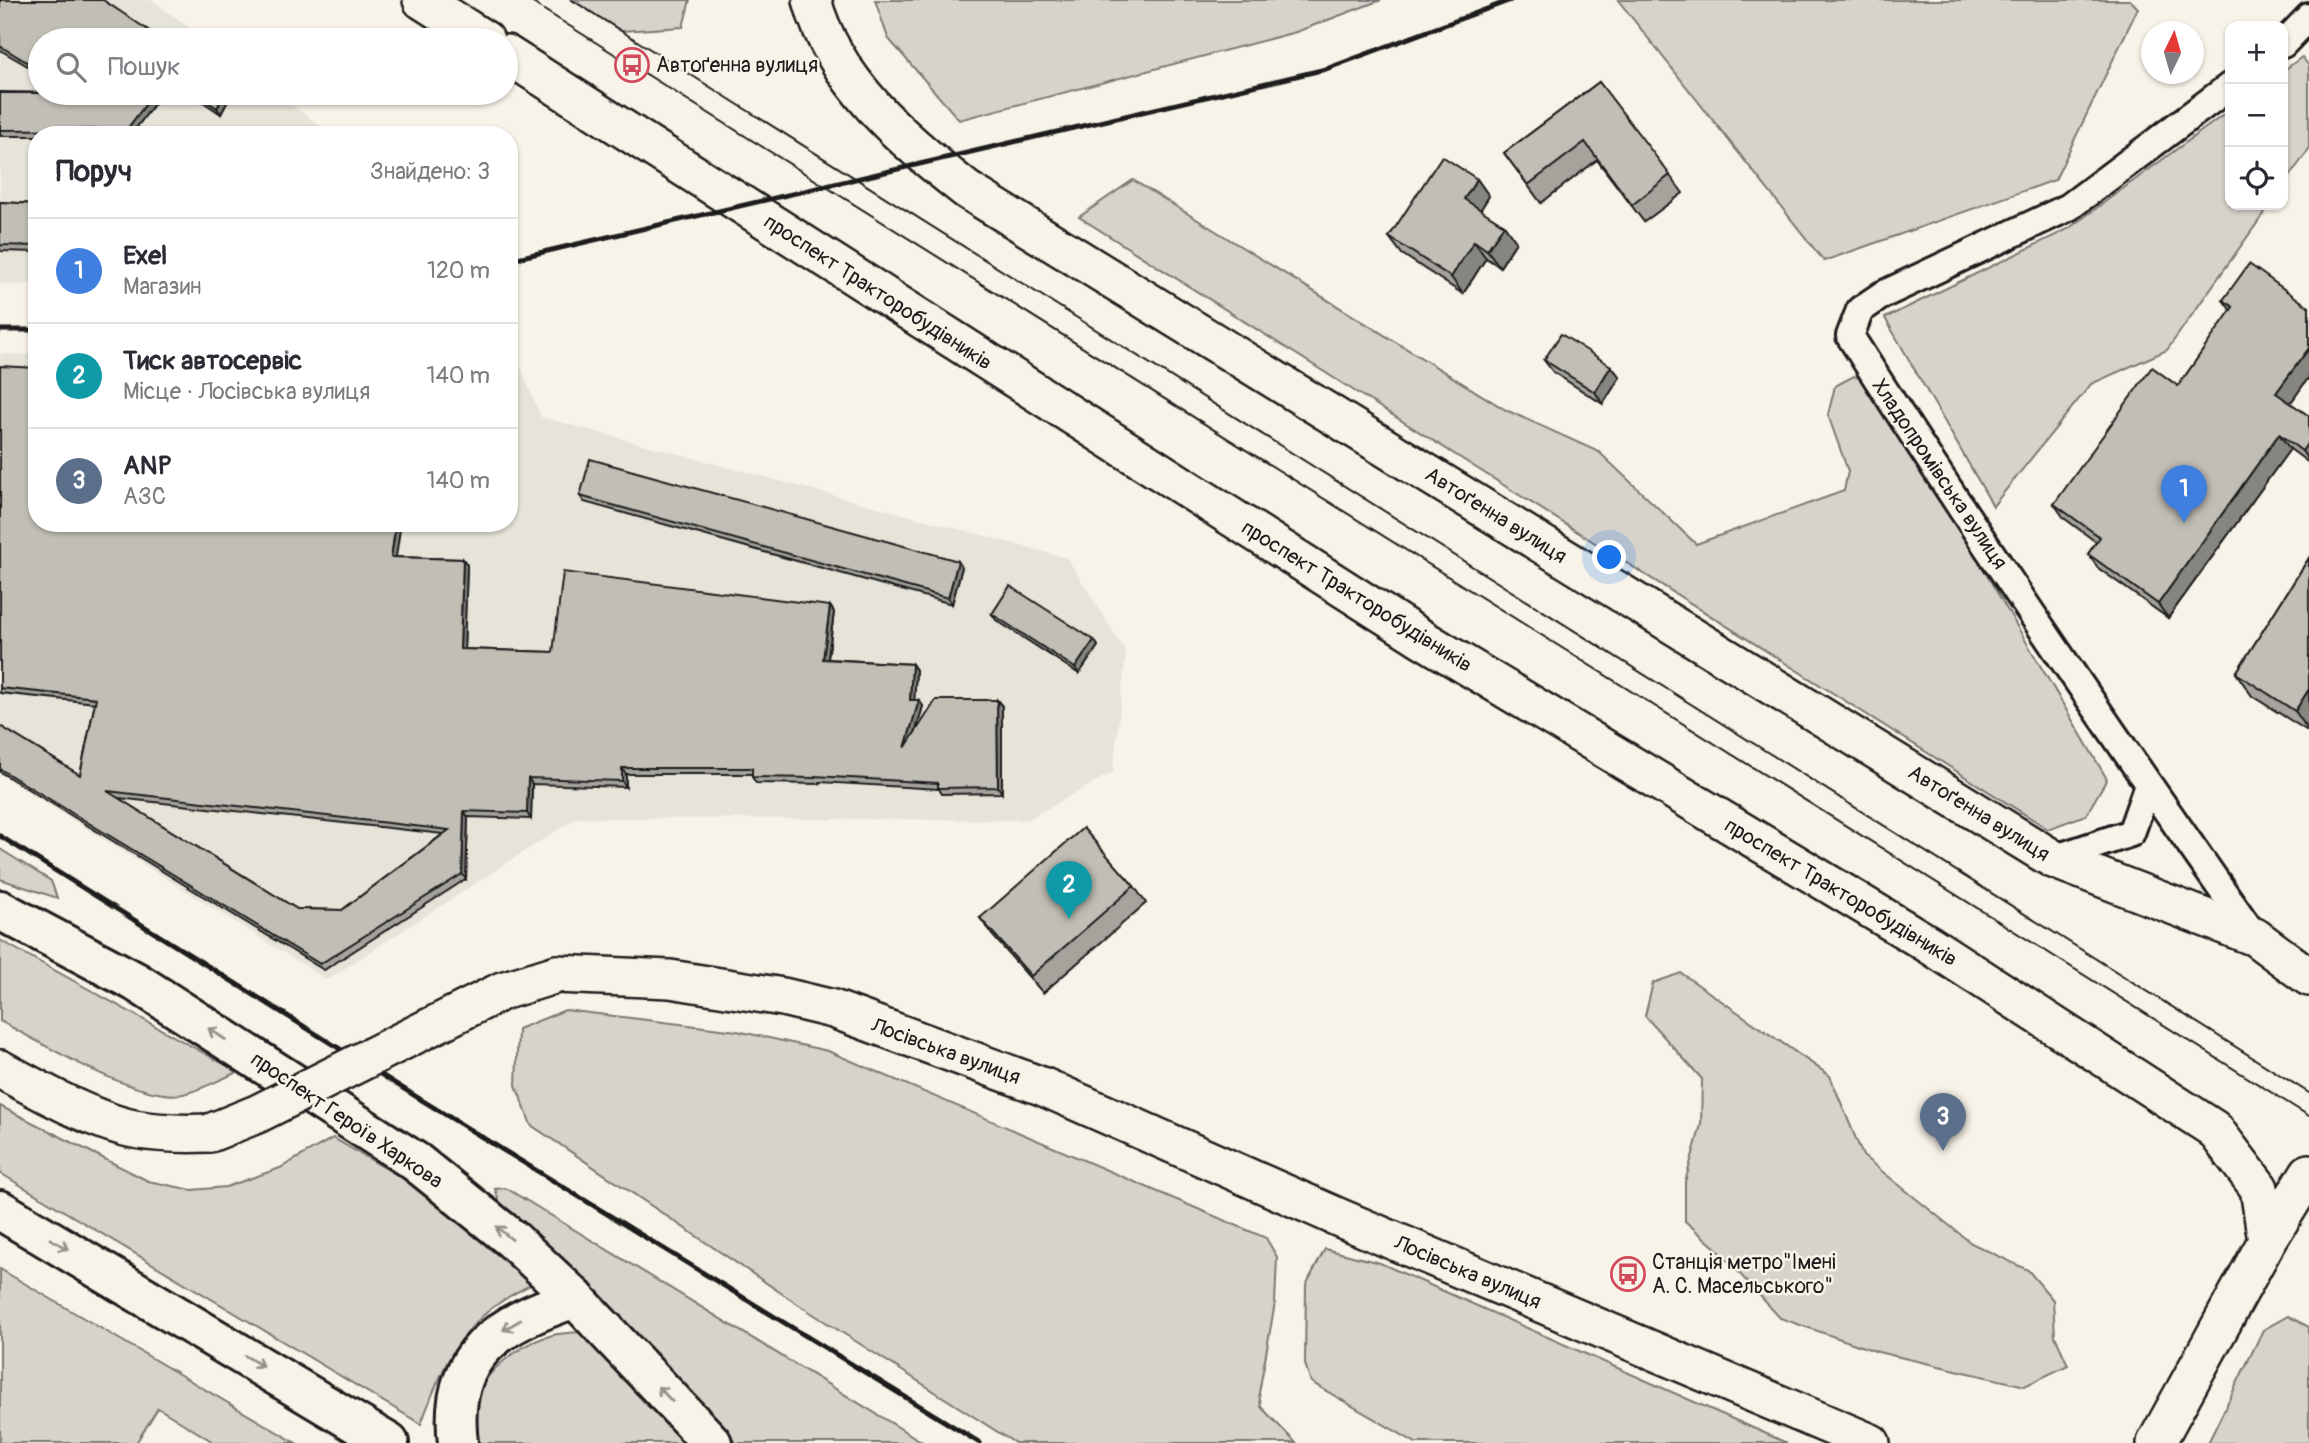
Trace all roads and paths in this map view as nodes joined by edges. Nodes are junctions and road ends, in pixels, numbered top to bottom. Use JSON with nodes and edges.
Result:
{"nodes":[{"id":1,"x":422,"y":0,"type":"edge"},
{"id":2,"x":812,"y":0,"type":"edge"},
{"id":3,"x":2309,"y":18,"type":"edge"},
{"id":4,"x":466,"y":28,"type":"edge"},
{"id":5,"x":2288,"y":39,"type":"edge"},
{"id":6,"x":518,"y":62,"type":"edge"},
{"id":7,"x":2225,"y":90,"type":"edge"},
{"id":8,"x":2148,"y":785,"type":"junction"},
{"id":9,"x":2053,"y":859,"type":"junction"},
{"id":10,"x":0,"y":910,"type":"edge"},
{"id":11,"x":2255,"y":937,"type":"junction"},
{"id":12,"x":2309,"y":977,"type":"edge"},
{"id":13,"x":0,"y":1069,"type":"edge"},
{"id":14,"x":2309,"y":1173,"type":"edge"},
{"id":15,"x":0,"y":1210,"type":"edge"},
{"id":16,"x":2267,"y":1241,"type":"junction"},
{"id":17,"x":575,"y":1298,"type":"junction"},
{"id":18,"x":389,"y":1443,"type":"edge"},
{"id":19,"x":458,"y":1443,"type":"edge"},
{"id":20,"x":712,"y":1443,"type":"edge"},
{"id":21,"x":1871,"y":1443,"type":"edge"},
{"id":22,"x":2156,"y":1443,"type":"edge"}],
"edges":[{"from":1,"to":4,"type":"main road"},
{"from":2,"to":9,"type":"main road","name":"Автоґенна вулиця"},
{"from":3,"to":5,"type":"street"},
{"from":6,"to":16,"type":"main road","name":"проспект Тракторобудівників"},
{"from":7,"to":8,"type":"street","name":"Хладопромівська вулиця"},
{"from":8,"to":9,"type":"street"},
{"from":8,"to":11,"type":"street","name":"Хладопромівська вулиця"},
{"from":9,"to":11,"type":"main road","name":"Автоґенна вулиця"},
{"from":17,"to":10,"type":"main road","name":"проспект Героїв Харкова","one_way":true},
{"from":11,"to":12,"type":"main road","name":"Хладопромівська вулиця"},
{"from":13,"to":21,"type":"main road","name":"Лосівська вулиця","bridge":true},
{"from":14,"to":16,"type":"main road"},
{"from":15,"to":18,"type":"main road","one_way":true},
{"from":16,"to":22,"type":"main road"},
{"from":17,"to":19,"type":"main road","one_way":true},
{"from":20,"to":17,"type":"main road","name":"проспект Героїв Харкова","one_way":true}]}
